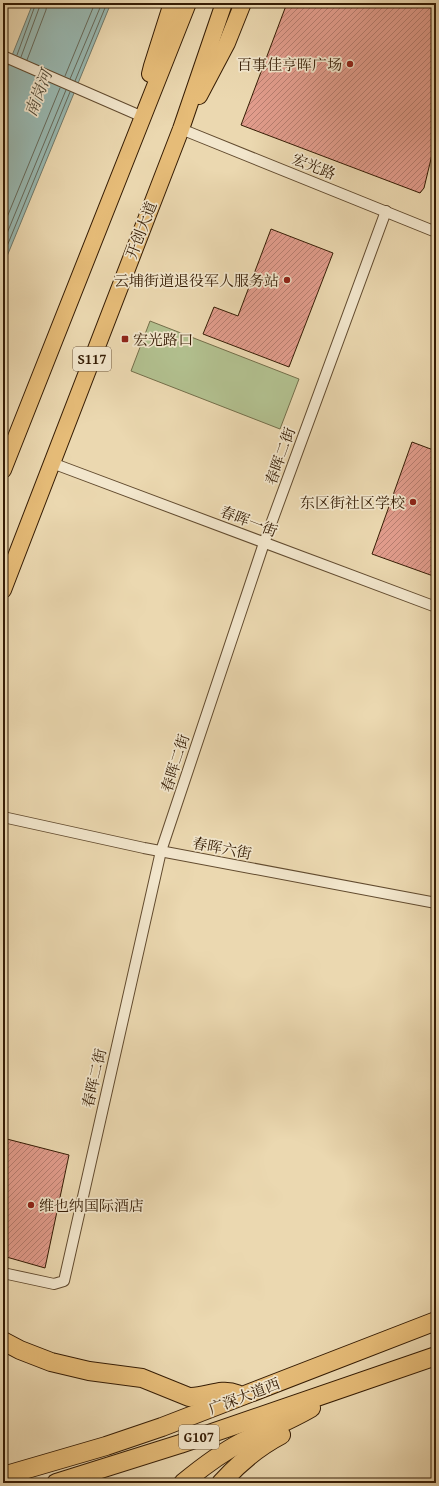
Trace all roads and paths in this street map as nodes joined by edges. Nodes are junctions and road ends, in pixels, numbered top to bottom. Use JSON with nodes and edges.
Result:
{"nodes":[{"id":1,"x":172,"y":3,"type":"edge"},
{"id":2,"x":188,"y":3,"type":"edge"},
{"id":3,"x":224,"y":3,"type":"edge"},
{"id":4,"x":243,"y":3,"type":"edge"},
{"id":5,"x":3,"y":56,"type":"edge"},
{"id":6,"x":143,"y":117,"type":"junction"},
{"id":7,"x":181,"y":128,"type":"junction"},
{"id":8,"x":386,"y":211,"type":"junction"},
{"id":9,"x":436,"y":232,"type":"edge"},
{"id":10,"x":52,"y":463,"type":"junction"},
{"id":11,"x":3,"y":470,"type":"edge"},
{"id":12,"x":264,"y":543,"type":"junction"},
{"id":13,"x":3,"y":590,"type":"edge"},
{"id":14,"x":436,"y":607,"type":"edge"},
{"id":15,"x":3,"y":817,"type":"edge"},
{"id":16,"x":161,"y":851,"type":"junction"},
{"id":17,"x":436,"y":903,"type":"edge"},
{"id":18,"x":3,"y":1273,"type":"edge"},
{"id":19,"x":436,"y":1321,"type":"edge"},
{"id":20,"x":3,"y":1341,"type":"edge"},
{"id":21,"x":436,"y":1356,"type":"edge"},
{"id":22,"x":340,"y":1390,"type":"junction"},
{"id":23,"x":241,"y":1396,"type":"junction"},
{"id":24,"x":3,"y":1476,"type":"edge"},
{"id":25,"x":56,"y":1483,"type":"edge"},
{"id":26,"x":183,"y":1483,"type":"edge"},
{"id":27,"x":221,"y":1483,"type":"edge"}],
"edges":[{"from":1,"to":6,"type":"main road"},
{"from":2,"to":6,"type":"main road","number":"S117"},
{"from":3,"to":7,"type":"main road","name":"开创大道","number":"S117"},
{"from":4,"to":7,"type":"main road"},
{"from":5,"to":6,"type":"street"},
{"from":6,"to":11,"type":"main road","number":"S117"},
{"from":7,"to":8,"type":"street","name":"宏光路"},
{"from":7,"to":10,"type":"main road","name":"开创大道","number":"S117"},
{"from":8,"to":9,"type":"street","name":"宏光路"},
{"from":8,"to":12,"type":"street","name":"春晖二街"},
{"from":10,"to":12,"type":"street","name":"春晖一街"},
{"from":10,"to":13,"type":"main road","name":"开创大道","number":"S117"},
{"from":12,"to":14,"type":"street","name":"春晖一街"},
{"from":12,"to":16,"type":"street","name":"春晖二街"},
{"from":15,"to":16,"type":"street","name":"春晖六街"},
{"from":16,"to":17,"type":"street","name":"春晖六街"},
{"from":16,"to":18,"type":"street","name":"春晖二街"},
{"from":19,"to":23,"type":"highway","name":"广深大道西","number":"G107"},
{"from":20,"to":23,"type":"highway"},
{"from":21,"to":22,"type":"highway","name":"广深大道西","number":"G107"},
{"from":22,"to":25,"type":"highway","name":"广深大道西","number":"G107"},
{"from":22,"to":26,"type":"highway"},
{"from":22,"to":27,"type":"highway"},
{"from":23,"to":24,"type":"highway","name":"广深大道西","number":"G107"}]}
